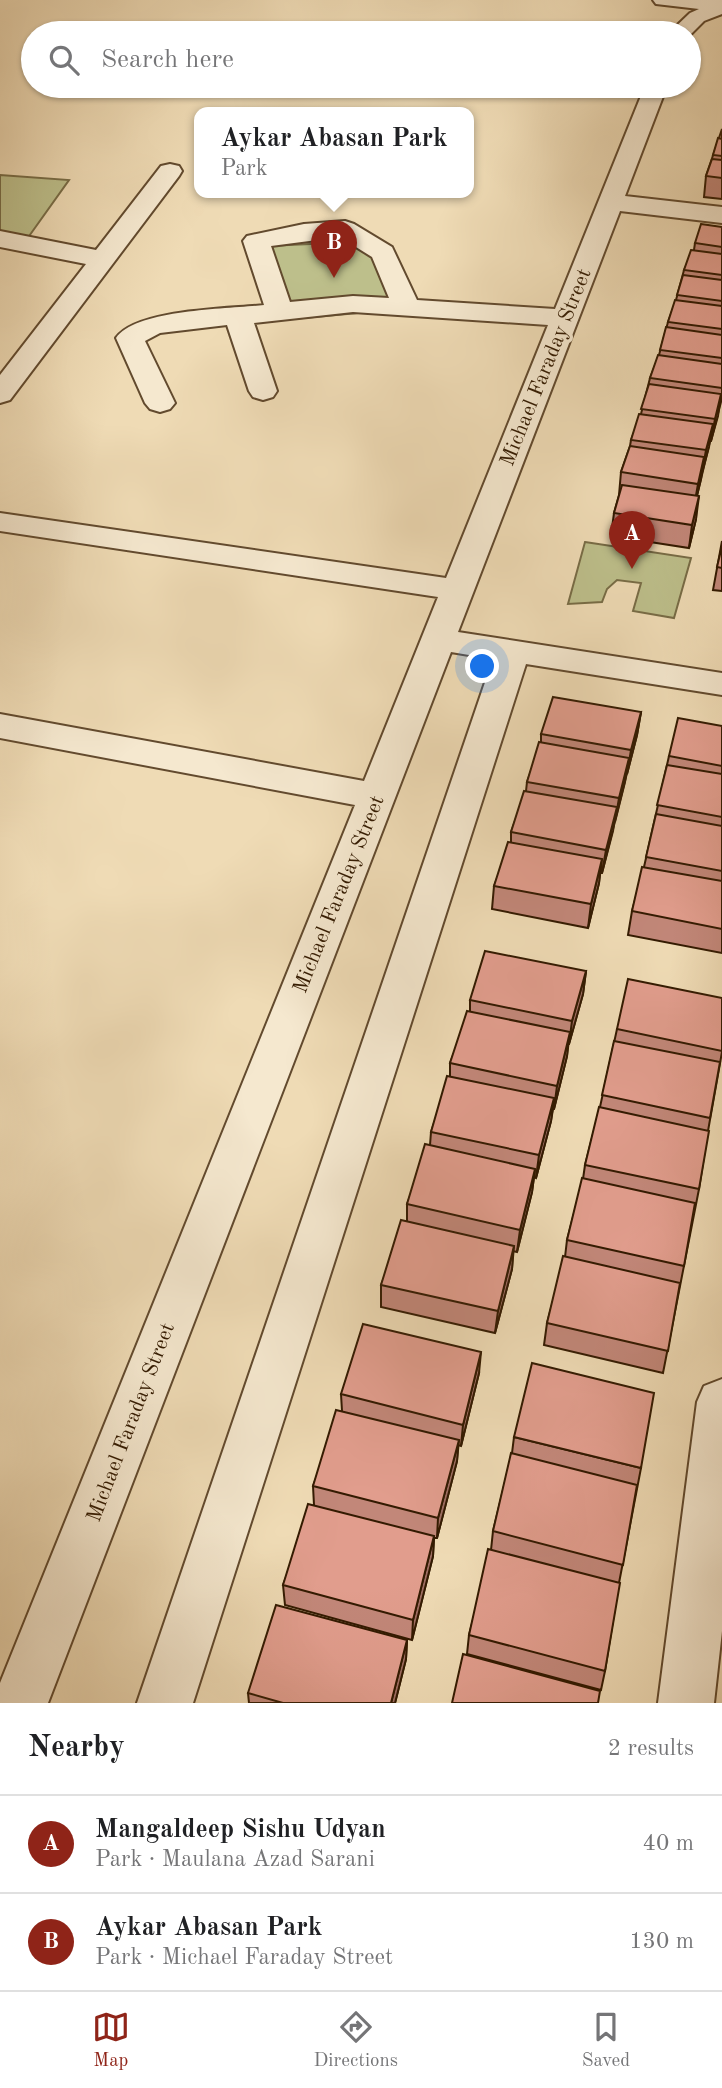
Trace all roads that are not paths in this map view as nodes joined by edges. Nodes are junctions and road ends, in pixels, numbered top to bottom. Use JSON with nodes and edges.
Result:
{"nodes":[{"id":1,"x":649,"y":0,"type":"edge"},
{"id":2,"x":663,"y":0,"type":"edge"},
{"id":3,"x":722,"y":5,"type":"edge"},
{"id":4,"x":673,"y":21,"type":"edge"},
{"id":5,"x":693,"y":21,"type":"edge"},
{"id":6,"x":651,"y":98,"type":"edge"},
{"id":7,"x":170,"y":171,"type":"dead end"},
{"id":8,"x":610,"y":202,"type":"junction"},
{"id":9,"x":722,"y":215,"type":"edge"},
{"id":10,"x":0,"y":239,"type":"edge"},
{"id":11,"x":103,"y":260,"type":"junction"},
{"id":12,"x":407,"y":308,"type":"junction"},
{"id":13,"x":280,"y":312,"type":"junction"},
{"id":14,"x":238,"y":316,"type":"junction"},
{"id":15,"x":565,"y":318,"type":"junction"},
{"id":16,"x":263,"y":391,"type":"dead end"},
{"id":17,"x":0,"y":394,"type":"edge"},
{"id":18,"x":160,"y":403,"type":"dead end"},
{"id":19,"x":0,"y":522,"type":"edge"},
{"id":20,"x":457,"y":590,"type":"junction"},
{"id":21,"x":438,"y":639,"type":"junction"},
{"id":22,"x":513,"y":651,"type":"junction"},
{"id":23,"x":722,"y":684,"type":"edge"},
{"id":24,"x":0,"y":726,"type":"edge"},
{"id":25,"x":377,"y":796,"type":"junction"},
{"id":26,"x":722,"y":1402,"type":"edge"},
{"id":27,"x":20,"y":1703,"type":"edge"},
{"id":28,"x":165,"y":1703,"type":"edge"},
{"id":29,"x":686,"y":1703,"type":"edge"}],
"edges":[{"from":1,"to":4,"type":"street"},
{"from":2,"to":3,"type":"street"},
{"from":3,"to":5,"type":"street"},
{"from":6,"to":8,"type":"street","name":"Michael Faraday Street"},
{"from":7,"to":11,"type":"street"},
{"from":8,"to":9,"type":"street"},
{"from":8,"to":15,"type":"street","name":"Michael Faraday Street"},
{"from":10,"to":11,"type":"street"},
{"from":11,"to":17,"type":"street"},
{"from":12,"to":13,"type":"street"},
{"from":12,"to":13,"type":"street"},
{"from":12,"to":15,"type":"street"},
{"from":13,"to":14,"type":"street"},
{"from":14,"to":16,"type":"street"},
{"from":14,"to":18,"type":"street"},
{"from":15,"to":20,"type":"street","name":"Michael Faraday Street"},
{"from":19,"to":20,"type":"street"},
{"from":20,"to":21,"type":"street","name":"Michael Faraday Street"},
{"from":21,"to":22,"type":"street"},
{"from":21,"to":25,"type":"street","name":"Michael Faraday Street"},
{"from":22,"to":23,"type":"street"},
{"from":22,"to":28,"type":"street"},
{"from":24,"to":25,"type":"street"},
{"from":25,"to":27,"type":"street","name":"Michael Faraday Street"},
{"from":26,"to":29,"type":"street"}]}
